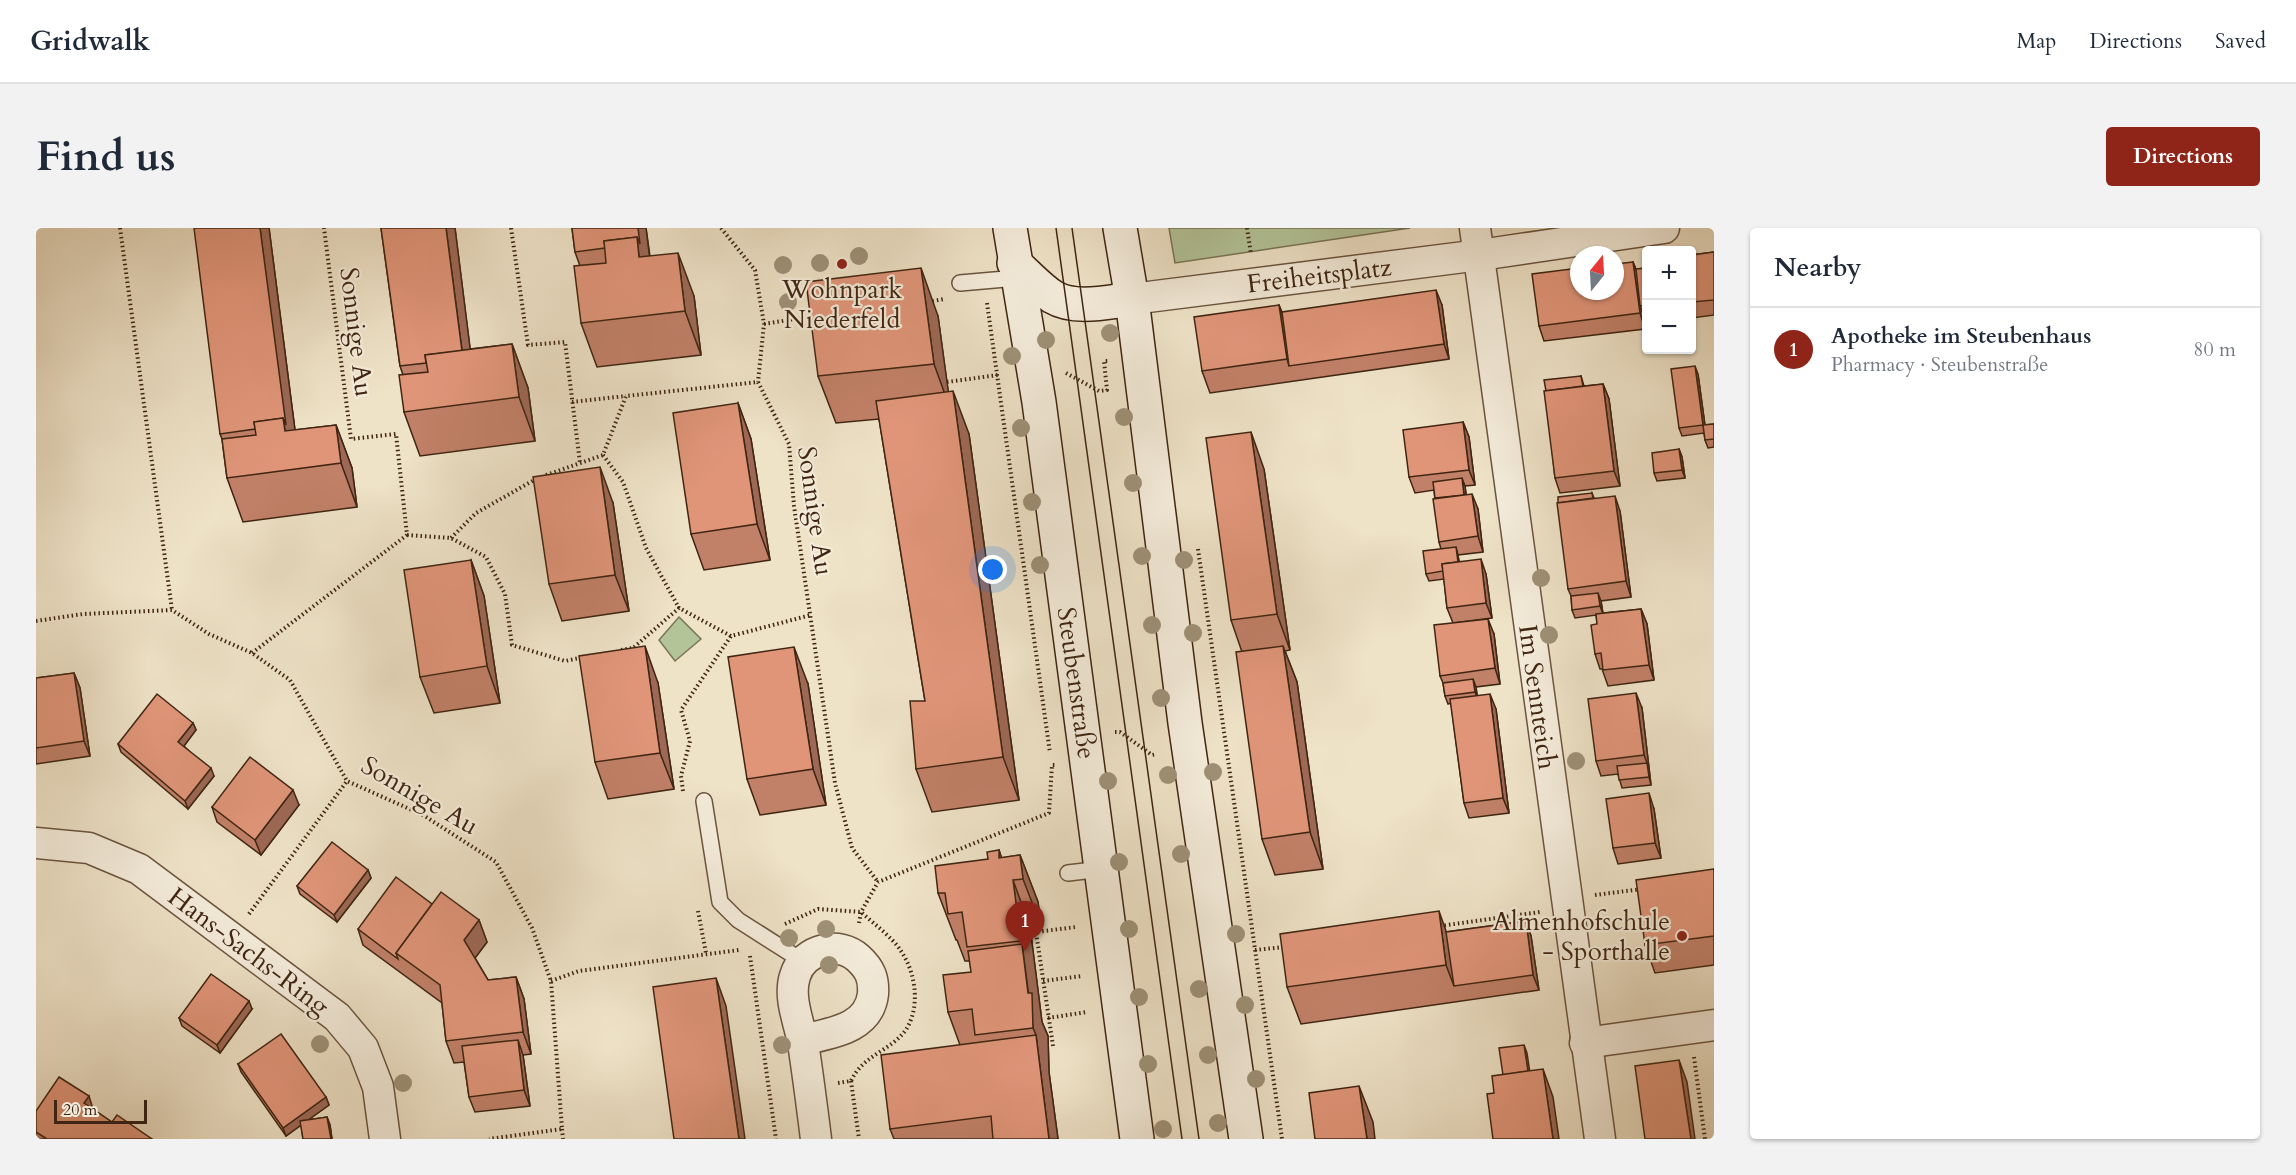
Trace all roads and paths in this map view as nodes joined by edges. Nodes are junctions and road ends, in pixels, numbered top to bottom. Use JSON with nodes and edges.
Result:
{"nodes":[{"id":1,"x":120,"y":228,"type":"edge"},
{"id":2,"x":324,"y":228,"type":"edge"},
{"id":3,"x":511,"y":228,"type":"edge"},
{"id":4,"x":721,"y":228,"type":"edge"},
{"id":5,"x":1010,"y":228,"type":"edge"},
{"id":6,"x":1120,"y":228,"type":"edge"},
{"id":7,"x":1665,"y":228,"type":"edge"},
{"id":8,"x":1478,"y":242,"type":"edge"},
{"id":9,"x":1016,"y":271,"type":"junction"},
{"id":10,"x":984,"y":281,"type":"junction"},
{"id":11,"x":960,"y":283,"type":"joint"},
{"id":12,"x":1132,"y":299,"type":"junction"},
{"id":13,"x":925,"y":302,"type":"edge"},
{"id":14,"x":814,"y":316,"type":"edge"},
{"id":15,"x":764,"y":324,"type":"junction"},
{"id":16,"x":1139,"y":357,"type":"junction"},
{"id":17,"x":1061,"y":374,"type":"dead end"},
{"id":18,"x":998,"y":375,"type":"junction"},
{"id":19,"x":758,"y":382,"type":"junction"},
{"id":20,"x":947,"y":382,"type":"dead end"},
{"id":21,"x":626,"y":396,"type":"junction"},
{"id":22,"x":572,"y":402,"type":"junction"},
{"id":23,"x":1039,"y":402,"type":"junction"},
{"id":24,"x":1003,"y":407,"type":"junction"},
{"id":25,"x":603,"y":455,"type":"junction"},
{"id":26,"x":580,"y":463,"type":"junction"},
{"id":27,"x":407,"y":536,"type":"junction"},
{"id":28,"x":1197,"y":537,"type":"dead end"},
{"id":29,"x":451,"y":538,"type":"junction"},
{"id":30,"x":679,"y":608,"type":"junction"},
{"id":31,"x":172,"y":610,"type":"junction"},
{"id":32,"x":811,"y":615,"type":"junction"},
{"id":33,"x":36,"y":621,"type":"edge"},
{"id":34,"x":252,"y":652,"type":"junction"},
{"id":35,"x":610,"y":652,"type":"edge"},
{"id":36,"x":588,"y":656,"type":"edge"},
{"id":37,"x":1222,"y":718,"type":"junction"},
{"id":38,"x":1185,"y":723,"type":"junction"},
{"id":39,"x":1157,"y":745,"type":"dead end"},
{"id":40,"x":1087,"y":760,"type":"junction"},
{"id":41,"x":1052,"y":765,"type":"junction"},
{"id":42,"x":347,"y":781,"type":"junction"},
{"id":43,"x":1057,"y":797,"type":"dead end"},
{"id":44,"x":704,"y":801,"type":"dead end"},
{"id":45,"x":36,"y":843,"type":"edge"},
{"id":46,"x":1102,"y":869,"type":"junction"},
{"id":47,"x":1068,"y":873,"type":"joint"},
{"id":48,"x":878,"y":882,"type":"junction"},
{"id":49,"x":1649,"y":889,"type":"edge"},
{"id":50,"x":1566,"y":902,"type":"junction"},
{"id":51,"x":1076,"y":927,"type":"junction"},
{"id":52,"x":1431,"y":927,"type":"edge"},
{"id":53,"x":1077,"y":936,"type":"dead end"},
{"id":54,"x":231,"y":938,"type":"junction"},
{"id":55,"x":768,"y":939,"type":"junction"},
{"id":56,"x":1292,"y":946,"type":"edge"},
{"id":57,"x":749,"y":949,"type":"junction"},
{"id":58,"x":1255,"y":950,"type":"junction"},
{"id":59,"x":804,"y":962,"type":"junction"},
{"id":60,"x":1081,"y":966,"type":"dead end"},
{"id":61,"x":1082,"y":976,"type":"junction"},
{"id":62,"x":551,"y":981,"type":"junction"},
{"id":63,"x":1043,"y":981,"type":"junction"},
{"id":64,"x":1083,"y":985,"type":"dead end"},
{"id":65,"x":1086,"y":1003,"type":"dead end"},
{"id":66,"x":1087,"y":1012,"type":"junction"},
{"id":67,"x":1048,"y":1018,"type":"junction"},
{"id":68,"x":1089,"y":1023,"type":"dead end"},
{"id":69,"x":1702,"y":1027,"type":"edge"},
{"id":70,"x":802,"y":1040,"type":"junction"},
{"id":71,"x":1585,"y":1043,"type":"junction"},
{"id":72,"x":1053,"y":1046,"type":"dead end"},
{"id":73,"x":851,"y":1081,"type":"dead end"},
{"id":74,"x":562,"y":1129,"type":"junction"},
{"id":75,"x":385,"y":1139,"type":"edge"},
{"id":76,"x":489,"y":1139,"type":"edge"},
{"id":77,"x":563,"y":1139,"type":"edge"},
{"id":78,"x":776,"y":1139,"type":"edge"},
{"id":79,"x":816,"y":1139,"type":"edge"},
{"id":80,"x":859,"y":1139,"type":"edge"},
{"id":81,"x":1137,"y":1139,"type":"edge"},
{"id":82,"x":1246,"y":1139,"type":"edge"},
{"id":83,"x":1282,"y":1139,"type":"edge"},
{"id":84,"x":1599,"y":1139,"type":"edge"},
{"id":85,"x":1705,"y":1139,"type":"edge"}],
"edges":[{"from":1,"to":31,"type":"path"},
{"from":2,"to":27,"type":"path","name":"Sonnige Au"},
{"from":3,"to":22,"type":"path"},
{"from":4,"to":15,"type":"path"},
{"from":5,"to":9,"type":"street","name":"Steubenstraße"},
{"from":6,"to":12,"type":"street"},
{"from":7,"to":8,"type":"street","name":"Freiheitsplatz"},
{"from":8,"to":12,"type":"street","name":"Freiheitsplatz"},
{"from":8,"to":50,"type":"street","name":"Im Sennteich"},
{"from":9,"to":10,"type":"lane"},
{"from":9,"to":12,"type":"street"},
{"from":9,"to":23,"type":"street","name":"Steubenstraße"},
{"from":10,"to":11,"type":"lane"},
{"from":10,"to":18,"type":"path"},
{"from":11,"to":13,"type":"path"},
{"from":12,"to":16,"type":"street"},
{"from":14,"to":15,"type":"path"},
{"from":15,"to":19,"type":"path"},
{"from":16,"to":17,"type":"path"},
{"from":16,"to":38,"type":"street"},
{"from":18,"to":20,"type":"path"},
{"from":18,"to":24,"type":"path"},
{"from":19,"to":21,"type":"path"},
{"from":19,"to":32,"type":"path","name":"Sonnige Au"},
{"from":21,"to":22,"type":"path"},
{"from":21,"to":25,"type":"path"},
{"from":22,"to":26,"type":"path"},
{"from":23,"to":24,"type":"path"},
{"from":23,"to":40,"type":"street","name":"Steubenstraße"},
{"from":24,"to":41,"type":"path"},
{"from":25,"to":26,"type":"path"},
{"from":25,"to":30,"type":"path"},
{"from":26,"to":29,"type":"path"},
{"from":27,"to":29,"type":"path"},
{"from":27,"to":34,"type":"path"},
{"from":28,"to":37,"type":"path"},
{"from":29,"to":36,"type":"path"},
{"from":30,"to":32,"type":"path","name":"Sonnige Au"},
{"from":30,"to":35,"type":"path"},
{"from":31,"to":33,"type":"path"},
{"from":31,"to":34,"type":"path","name":"Sonnige Au"},
{"from":32,"to":48,"type":"path","name":"Sonnige Au"},
{"from":34,"to":42,"type":"path","name":"Sonnige Au"},
{"from":37,"to":38,"type":"path"},
{"from":37,"to":58,"type":"path"},
{"from":38,"to":82,"type":"street"},
{"from":39,"to":40,"type":"path"},
{"from":40,"to":41,"type":"path"},
{"from":40,"to":46,"type":"street","name":"Steubenstraße"},
{"from":41,"to":43,"type":"path"},
{"from":41,"to":48,"type":"path"},
{"from":42,"to":54,"type":"path"},
{"from":42,"to":62,"type":"path","name":"Sonnige Au"},
{"from":44,"to":55,"type":"lane"},
{"from":45,"to":54,"type":"street","name":"Hans-Sachs-Ring"},
{"from":46,"to":47,"type":"lane"},
{"from":46,"to":81,"type":"street","name":"Steubenstraße"},
{"from":47,"to":51,"type":"path"},
{"from":48,"to":55,"type":"path"},
{"from":49,"to":50,"type":"path"},
{"from":50,"to":52,"type":"path"},
{"from":50,"to":71,"type":"street","name":"Im Sennteich"},
{"from":51,"to":53,"type":"path"},
{"from":51,"to":63,"type":"path"},
{"from":54,"to":75,"type":"street","name":"Hans-Sachs-Ring"},
{"from":55,"to":57,"type":"path"},
{"from":55,"to":59,"type":"lane"},
{"from":56,"to":58,"type":"path"},
{"from":57,"to":62,"type":"path"},
{"from":57,"to":78,"type":"path"},
{"from":58,"to":83,"type":"path"},
{"from":59,"to":70,"type":"street"},
{"from":59,"to":70,"type":"street"},
{"from":60,"to":61,"type":"path"},
{"from":61,"to":63,"type":"path"},
{"from":61,"to":64,"type":"path"},
{"from":62,"to":74,"type":"path","name":"Sonnige Au"},
{"from":63,"to":67,"type":"path"},
{"from":65,"to":66,"type":"path"},
{"from":66,"to":67,"type":"path"},
{"from":66,"to":68,"type":"path"},
{"from":67,"to":72,"type":"path"},
{"from":69,"to":71,"type":"street"},
{"from":69,"to":85,"type":"path"},
{"from":70,"to":79,"type":"street"},
{"from":71,"to":84,"type":"street","name":"Im Sennteich"},
{"from":73,"to":80,"type":"path"},
{"from":74,"to":76,"type":"path"},
{"from":74,"to":77,"type":"path","name":"Sonnige Au"}]}
